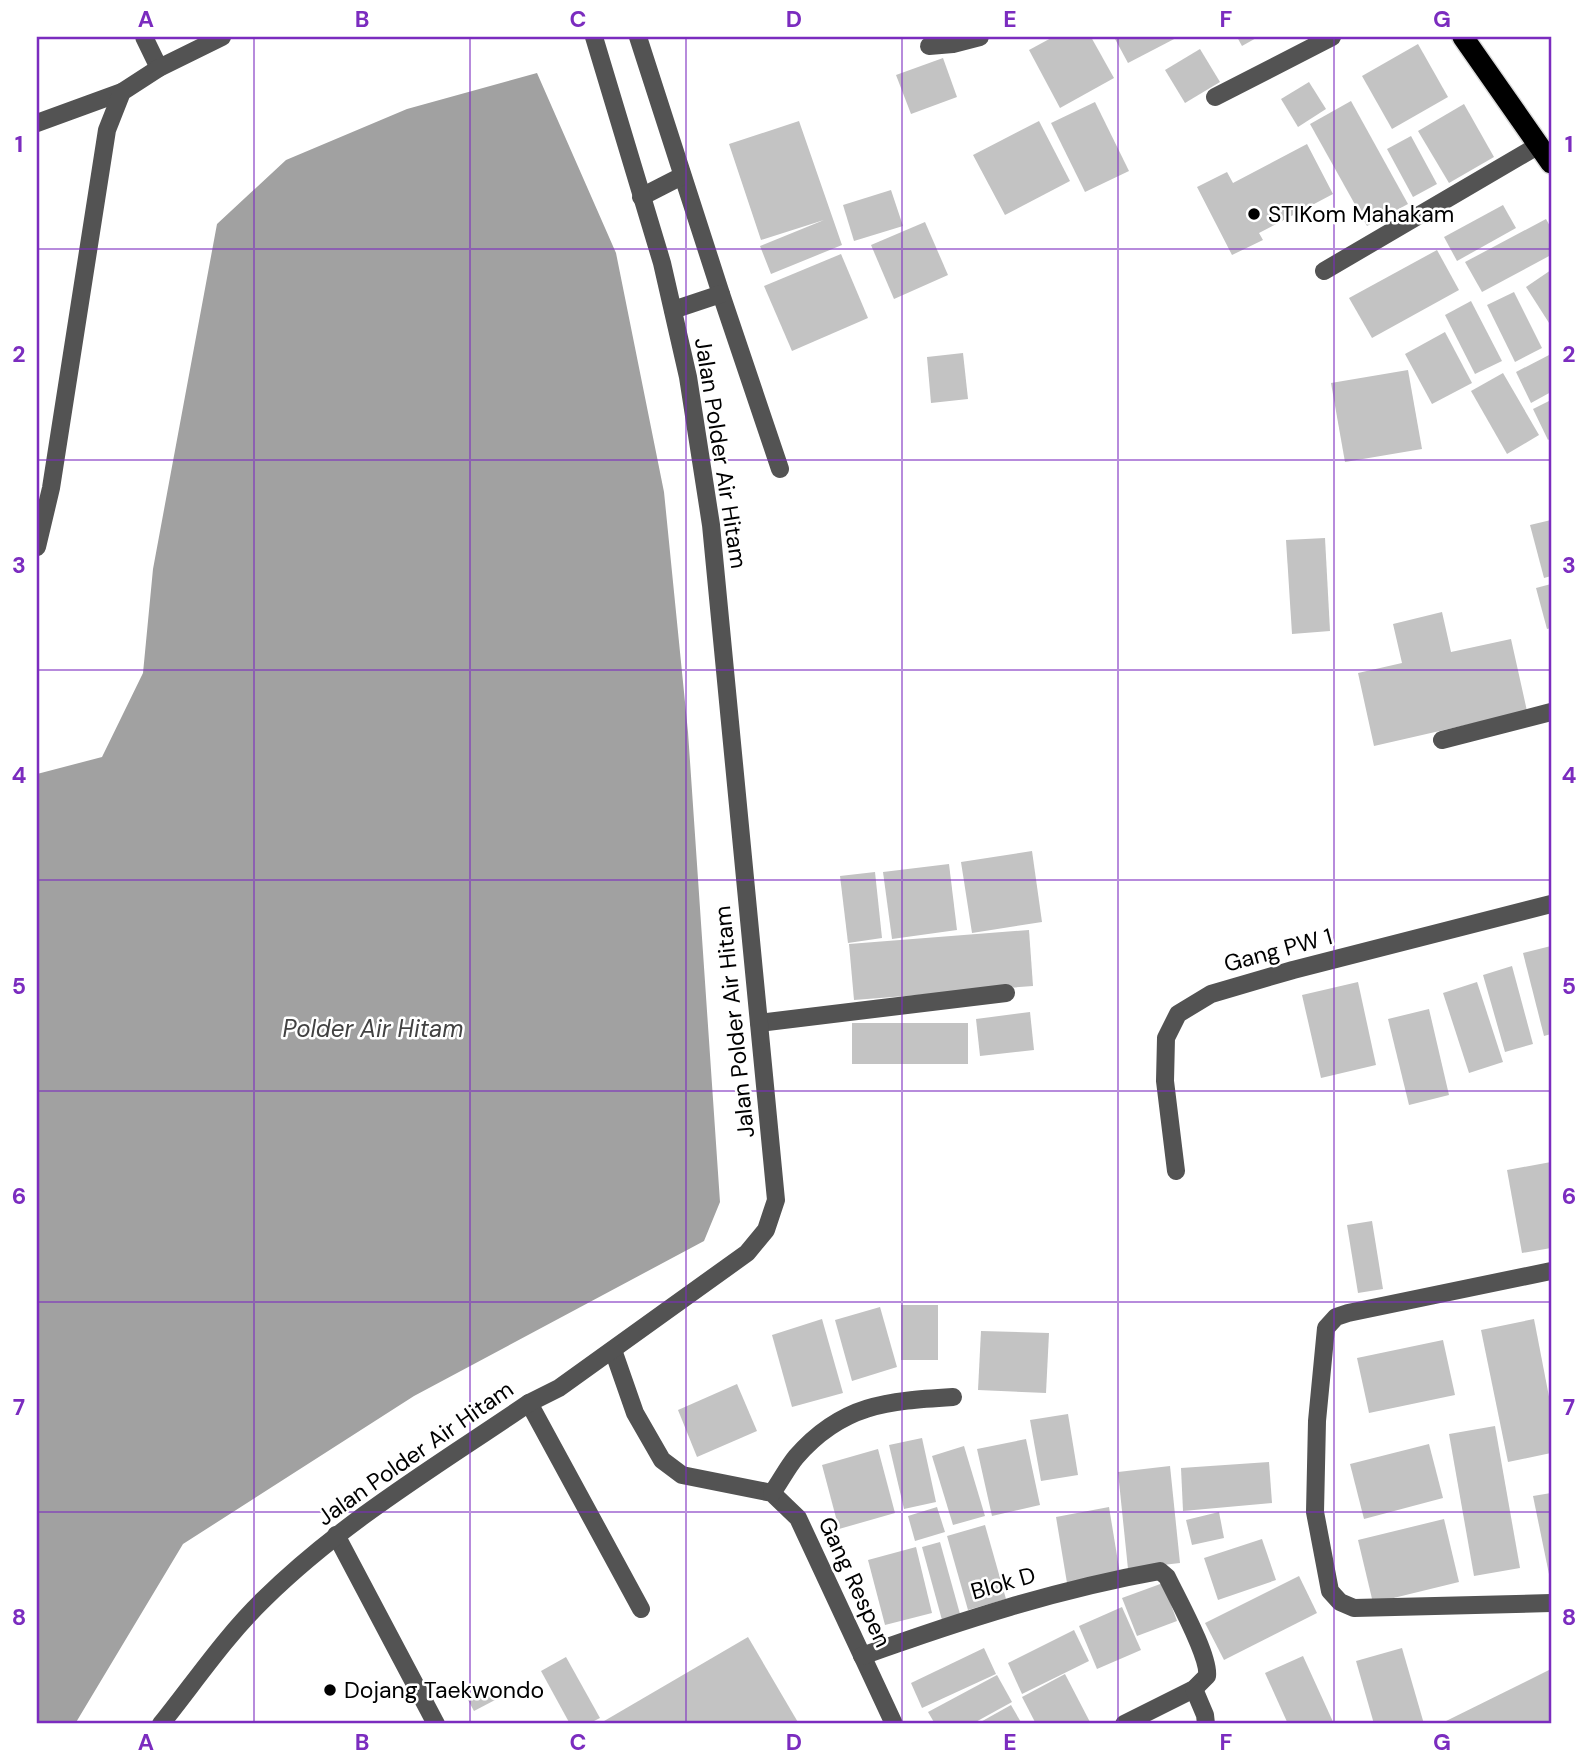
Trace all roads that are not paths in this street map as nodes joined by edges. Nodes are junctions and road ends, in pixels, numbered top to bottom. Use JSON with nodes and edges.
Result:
{"nodes":[{"id":1,"x":144,"y":37,"type":"edge"},
{"id":2,"x":222,"y":37,"type":"edge"},
{"id":3,"x":594,"y":37,"type":"edge"},
{"id":4,"x":638,"y":37,"type":"edge"},
{"id":5,"x":980,"y":37,"type":"edge"},
{"id":6,"x":1332,"y":37,"type":"edge"},
{"id":7,"x":1463,"y":37,"type":"edge"},
{"id":8,"x":929,"y":46,"type":"dead end"},
{"id":9,"x":159,"y":68,"type":"junction"},
{"id":10,"x":122,"y":92,"type":"junction"},
{"id":11,"x":1215,"y":97,"type":"dead end"},
{"id":12,"x":37,"y":123,"type":"edge"},
{"id":13,"x":1545,"y":154,"type":"edge"},
{"id":14,"x":682,"y":176,"type":"junction"},
{"id":15,"x":641,"y":197,"type":"junction"},
{"id":16,"x":1324,"y":271,"type":"dead end"},
{"id":17,"x":721,"y":294,"type":"junction"},
{"id":18,"x":673,"y":310,"type":"junction"},
{"id":19,"x":780,"y":469,"type":"dead end"},
{"id":20,"x":37,"y":547,"type":"edge"},
{"id":21,"x":1551,"y":712,"type":"edge"},
{"id":22,"x":1442,"y":740,"type":"dead end"},
{"id":23,"x":1551,"y":904,"type":"edge"},
{"id":24,"x":1006,"y":993,"type":"dead end"},
{"id":25,"x":759,"y":1023,"type":"junction"},
{"id":26,"x":1176,"y":1171,"type":"dead end"},
{"id":27,"x":1551,"y":1271,"type":"edge"},
{"id":28,"x":613,"y":1350,"type":"junction"},
{"id":29,"x":953,"y":1398,"type":"dead end"},
{"id":30,"x":529,"y":1403,"type":"junction"},
{"id":31,"x":772,"y":1493,"type":"junction"},
{"id":32,"x":336,"y":1535,"type":"junction"},
{"id":33,"x":1551,"y":1603,"type":"edge"},
{"id":34,"x":641,"y":1609,"type":"dead end"},
{"id":35,"x":862,"y":1656,"type":"junction"},
{"id":36,"x":1194,"y":1689,"type":"junction"},
{"id":37,"x":162,"y":1724,"type":"edge"},
{"id":38,"x":436,"y":1724,"type":"edge"},
{"id":39,"x":894,"y":1724,"type":"edge"},
{"id":40,"x":1124,"y":1724,"type":"edge"},
{"id":41,"x":1206,"y":1724,"type":"edge"}],
"edges":[{"from":1,"to":9,"type":"street"},
{"from":2,"to":9,"type":"street"},
{"from":3,"to":15,"type":"street","name":"Jalan Polder Air Hitam"},
{"from":4,"to":14,"type":"street"},
{"from":5,"to":8,"type":"street"},
{"from":6,"to":11,"type":"street"},
{"from":7,"to":13,"type":"highway"},
{"from":9,"to":10,"type":"street"},
{"from":10,"to":12,"type":"street"},
{"from":10,"to":20,"type":"street"},
{"from":13,"to":16,"type":"street"},
{"from":14,"to":15,"type":"street"},
{"from":14,"to":17,"type":"street"},
{"from":15,"to":18,"type":"street","name":"Jalan Polder Air Hitam"},
{"from":17,"to":18,"type":"street"},
{"from":17,"to":19,"type":"street"},
{"from":18,"to":25,"type":"street","name":"Jalan Polder Air Hitam"},
{"from":21,"to":22,"type":"street"},
{"from":23,"to":26,"type":"street","name":"Gang PW 1"},
{"from":24,"to":25,"type":"street"},
{"from":25,"to":28,"type":"street","name":"Jalan Polder Air Hitam"},
{"from":27,"to":33,"type":"street"},
{"from":28,"to":30,"type":"street","name":"Jalan Polder Air Hitam"},
{"from":28,"to":31,"type":"street"},
{"from":29,"to":31,"type":"street"},
{"from":30,"to":32,"type":"street","name":"Jalan Polder Air Hitam"},
{"from":30,"to":34,"type":"street"},
{"from":31,"to":35,"type":"street","name":"Gang Respen"},
{"from":32,"to":37,"type":"street","name":"Jalan Polder Air Hitam"},
{"from":32,"to":38,"type":"street"},
{"from":35,"to":36,"type":"street","name":"Blok D"},
{"from":35,"to":39,"type":"street","name":"Gang Respen"},
{"from":36,"to":40,"type":"street"},
{"from":36,"to":41,"type":"street"}]}
